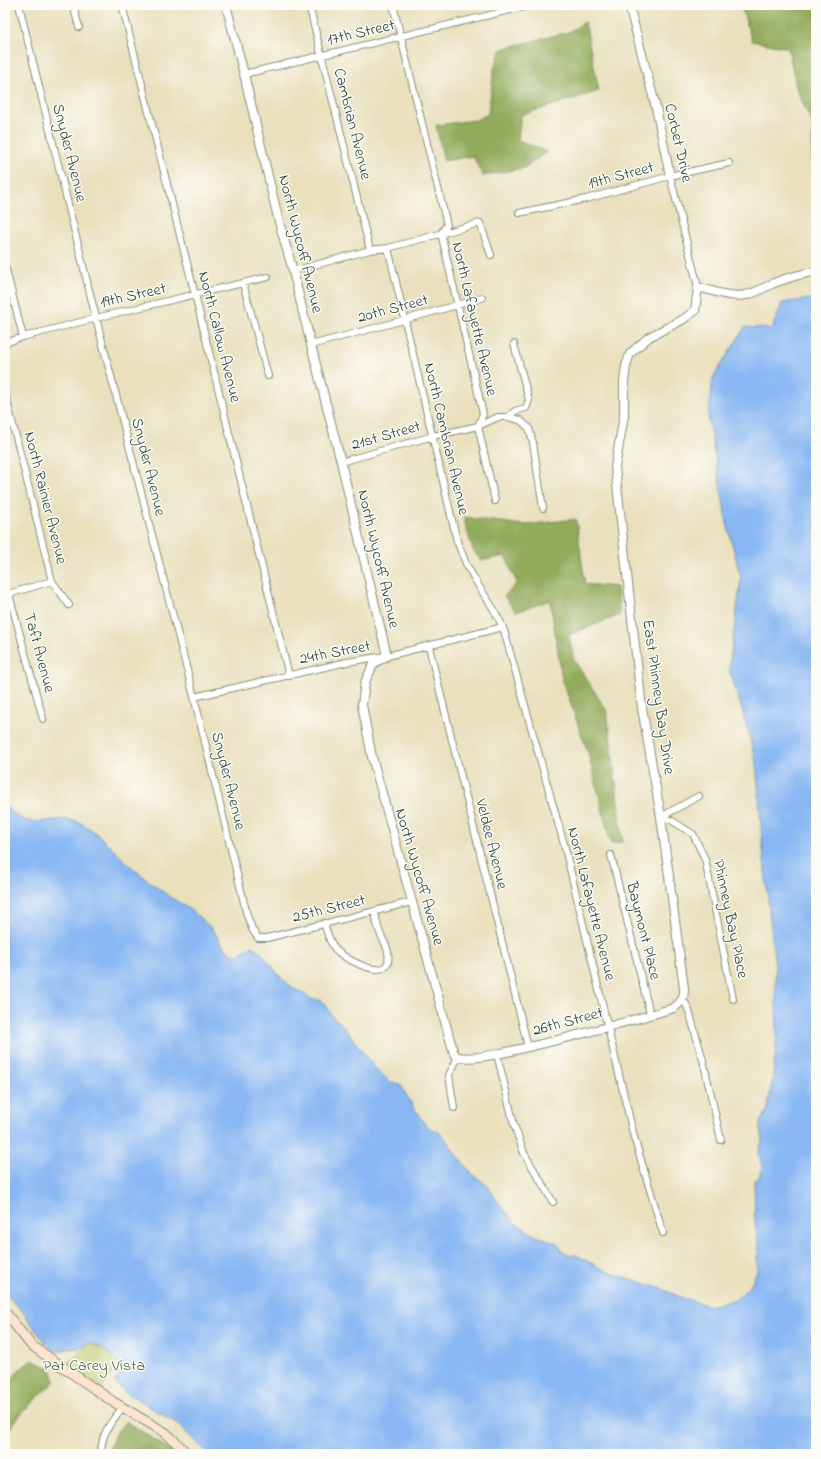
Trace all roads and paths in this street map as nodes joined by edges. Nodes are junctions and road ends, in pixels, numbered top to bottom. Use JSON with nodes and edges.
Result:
{"nodes":[{"id":1,"x":19,"y":5,"type":"edge"},
{"id":2,"x":73,"y":5,"type":"edge"},
{"id":3,"x":122,"y":5,"type":"edge"},
{"id":4,"x":226,"y":5,"type":"edge"},
{"id":5,"x":309,"y":5,"type":"edge"},
{"id":6,"x":393,"y":5,"type":"edge"},
{"id":7,"x":531,"y":5,"type":"edge"},
{"id":8,"x":629,"y":5,"type":"edge"},
{"id":9,"x":80,"y":27,"type":"dead end"},
{"id":10,"x":401,"y":37,"type":"junction"},
{"id":11,"x":322,"y":56,"type":"junction"},
{"id":12,"x":244,"y":74,"type":"junction"},
{"id":13,"x":729,"y":163,"type":"dead end"},
{"id":14,"x":670,"y":176,"type":"junction"},
{"id":15,"x":519,"y":213,"type":"dead end"},
{"id":16,"x":441,"y":233,"type":"junction"},
{"id":17,"x":388,"y":248,"type":"junction"},
{"id":18,"x":370,"y":250,"type":"junction"},
{"id":19,"x":491,"y":255,"type":"dead end"},
{"id":20,"x":5,"y":266,"type":"edge"},
{"id":21,"x":293,"y":271,"type":"junction"},
{"id":22,"x":816,"y":272,"type":"edge"},
{"id":23,"x":268,"y":277,"type":"dead end"},
{"id":24,"x":243,"y":283,"type":"junction"},
{"id":25,"x":698,"y":287,"type":"junction"},
{"id":26,"x":195,"y":295,"type":"junction"},
{"id":27,"x":482,"y":298,"type":"dead end"},
{"id":28,"x":458,"y":305,"type":"junction"},
{"id":29,"x":96,"y":318,"type":"junction"},
{"id":30,"x":404,"y":320,"type":"junction"},
{"id":31,"x":23,"y":337,"type":"junction"},
{"id":32,"x":5,"y":343,"type":"edge"},
{"id":33,"x":514,"y":344,"type":"dead end"},
{"id":34,"x":310,"y":345,"type":"junction"},
{"id":35,"x":268,"y":376,"type":"dead end"},
{"id":36,"x":5,"y":393,"type":"edge"},
{"id":37,"x":508,"y":417,"type":"junction"},
{"id":38,"x":478,"y":426,"type":"junction"},
{"id":39,"x":433,"y":436,"type":"junction"},
{"id":40,"x":341,"y":462,"type":"junction"},
{"id":41,"x":495,"y":501,"type":"dead end"},
{"id":42,"x":543,"y":508,"type":"dead end"},
{"id":43,"x":52,"y":581,"type":"junction"},
{"id":44,"x":7,"y":595,"type":"edge"},
{"id":45,"x":69,"y":606,"type":"dead end"},
{"id":46,"x":503,"y":627,"type":"junction"},
{"id":47,"x":429,"y":646,"type":"junction"},
{"id":48,"x":387,"y":656,"type":"junction"},
{"id":49,"x":289,"y":676,"type":"junction"},
{"id":50,"x":194,"y":697,"type":"junction"},
{"id":51,"x":44,"y":719,"type":"dead end"},
{"id":52,"x":698,"y":796,"type":"dead end"},
{"id":53,"x":661,"y":817,"type":"junction"},
{"id":54,"x":611,"y":854,"type":"dead end"},
{"id":55,"x":411,"y":902,"type":"junction"},
{"id":56,"x":375,"y":911,"type":"junction"},
{"id":57,"x":324,"y":923,"type":"junction"},
{"id":58,"x":255,"y":934,"type":"joint"},
{"id":59,"x":734,"y":999,"type":"dead end"},
{"id":60,"x":682,"y":1001,"type":"junction"},
{"id":61,"x":650,"y":1014,"type":"junction"},
{"id":62,"x":607,"y":1026,"type":"junction"},
{"id":63,"x":528,"y":1047,"type":"junction"},
{"id":64,"x":497,"y":1054,"type":"junction"},
{"id":65,"x":458,"y":1057,"type":"junction"},
{"id":66,"x":454,"y":1108,"type":"dead end"},
{"id":67,"x":720,"y":1140,"type":"dead end"},
{"id":68,"x":553,"y":1202,"type":"dead end"},
{"id":69,"x":663,"y":1233,"type":"dead end"},
{"id":70,"x":5,"y":1312,"type":"edge"},
{"id":71,"x":123,"y":1407,"type":"junction"},
{"id":72,"x":101,"y":1454,"type":"edge"},
{"id":73,"x":188,"y":1454,"type":"edge"}],
"edges":[{"from":1,"to":29,"type":"street","name":"Snyder Avenue"},
{"from":2,"to":9,"type":"street"},
{"from":3,"to":26,"type":"street","name":"North Callow Avenue"},
{"from":4,"to":12,"type":"street","name":"North Wycoff Avenue"},
{"from":5,"to":11,"type":"street","name":"Cambrian Avenue"},
{"from":6,"to":10,"type":"street","name":"North Lafayette Avenue"},
{"from":7,"to":10,"type":"street","name":"17th Street"},
{"from":8,"to":14,"type":"street","name":"Corbet Drive"},
{"from":10,"to":11,"type":"street","name":"17th Street"},
{"from":10,"to":16,"type":"street","name":"North Lafayette Avenue"},
{"from":11,"to":12,"type":"street","name":"17th Street"},
{"from":11,"to":18,"type":"street","name":"Cambrian Avenue"},
{"from":12,"to":21,"type":"street","name":"North Wycoff Avenue"},
{"from":13,"to":14,"type":"street","name":"19th Street"},
{"from":14,"to":15,"type":"street","name":"19th Street"},
{"from":14,"to":25,"type":"street","name":"Corbet Drive"},
{"from":16,"to":17,"type":"street"},
{"from":16,"to":19,"type":"street"},
{"from":16,"to":28,"type":"street","name":"North Lafayette Avenue"},
{"from":17,"to":18,"type":"street"},
{"from":17,"to":30,"type":"street","name":"North Cambrian Avenue"},
{"from":18,"to":21,"type":"street"},
{"from":20,"to":31,"type":"street"},
{"from":21,"to":34,"type":"street","name":"North Wycoff Avenue"},
{"from":22,"to":25,"type":"street"},
{"from":23,"to":24,"type":"street","name":"19th Street"},
{"from":24,"to":26,"type":"street","name":"19th Street"},
{"from":24,"to":35,"type":"street"},
{"from":25,"to":53,"type":"street","name":"East Phinney Bay Drive"},
{"from":26,"to":29,"type":"street","name":"19th Street"},
{"from":26,"to":49,"type":"street","name":"North Callow Avenue"},
{"from":27,"to":28,"type":"street","name":"20th Street"},
{"from":28,"to":30,"type":"street","name":"20th Street"},
{"from":28,"to":38,"type":"street","name":"North Lafayette Avenue"},
{"from":29,"to":31,"type":"street","name":"19th Street"},
{"from":29,"to":50,"type":"street","name":"Snyder Avenue"},
{"from":30,"to":34,"type":"street","name":"20th Street"},
{"from":30,"to":39,"type":"street","name":"North Cambrian Avenue"},
{"from":31,"to":32,"type":"street","name":"19th Street"},
{"from":33,"to":37,"type":"street","name":"21st Street"},
{"from":34,"to":40,"type":"street","name":"North Wycoff Avenue"},
{"from":36,"to":43,"type":"street","name":"North Rainier Avenue"},
{"from":37,"to":38,"type":"street","name":"21st Street"},
{"from":37,"to":42,"type":"street"},
{"from":38,"to":39,"type":"street","name":"21st Street"},
{"from":38,"to":41,"type":"street","name":"North Lafayette Avenue"},
{"from":39,"to":40,"type":"street","name":"21st Street"},
{"from":39,"to":46,"type":"street","name":"North Cambrian Avenue"},
{"from":40,"to":48,"type":"street","name":"North Wycoff Avenue"},
{"from":43,"to":44,"type":"street"},
{"from":43,"to":45,"type":"street","name":"North Rainier Avenue"},
{"from":44,"to":51,"type":"street","name":"Taft Avenue"},
{"from":46,"to":47,"type":"street","name":"24th Street"},
{"from":46,"to":62,"type":"street","name":"North Lafayette Avenue"},
{"from":47,"to":48,"type":"street","name":"24th Street"},
{"from":47,"to":63,"type":"street","name":"Veldee Avenue"},
{"from":48,"to":49,"type":"street","name":"24th Street"},
{"from":48,"to":55,"type":"street","name":"North Wycoff Avenue"},
{"from":49,"to":50,"type":"street","name":"24th Street"},
{"from":50,"to":58,"type":"street","name":"Snyder Avenue"},
{"from":52,"to":53,"type":"street"},
{"from":53,"to":59,"type":"street","name":"Phinney Bay Place"},
{"from":53,"to":60,"type":"street","name":"East Phinney Bay Drive"},
{"from":54,"to":61,"type":"street","name":"Baymont Place"},
{"from":55,"to":56,"type":"street","name":"25th Street"},
{"from":55,"to":65,"type":"street","name":"North Wycoff Avenue"},
{"from":56,"to":57,"type":"street","name":"25th Street"},
{"from":56,"to":57,"type":"street"},
{"from":57,"to":58,"type":"street","name":"25th Street"},
{"from":60,"to":61,"type":"street","name":"26th Street"},
{"from":60,"to":67,"type":"street"},
{"from":61,"to":62,"type":"street","name":"26th Street"},
{"from":62,"to":63,"type":"street","name":"26th Street"},
{"from":62,"to":69,"type":"street","name":"North Lafayette Avenue"},
{"from":63,"to":64,"type":"street","name":"26th Street"},
{"from":64,"to":65,"type":"street","name":"26th Street"},
{"from":64,"to":68,"type":"street"},
{"from":65,"to":66,"type":"street"},
{"from":70,"to":71,"type":"main road"},
{"from":71,"to":72,"type":"street"},
{"from":71,"to":73,"type":"main road"}]}
